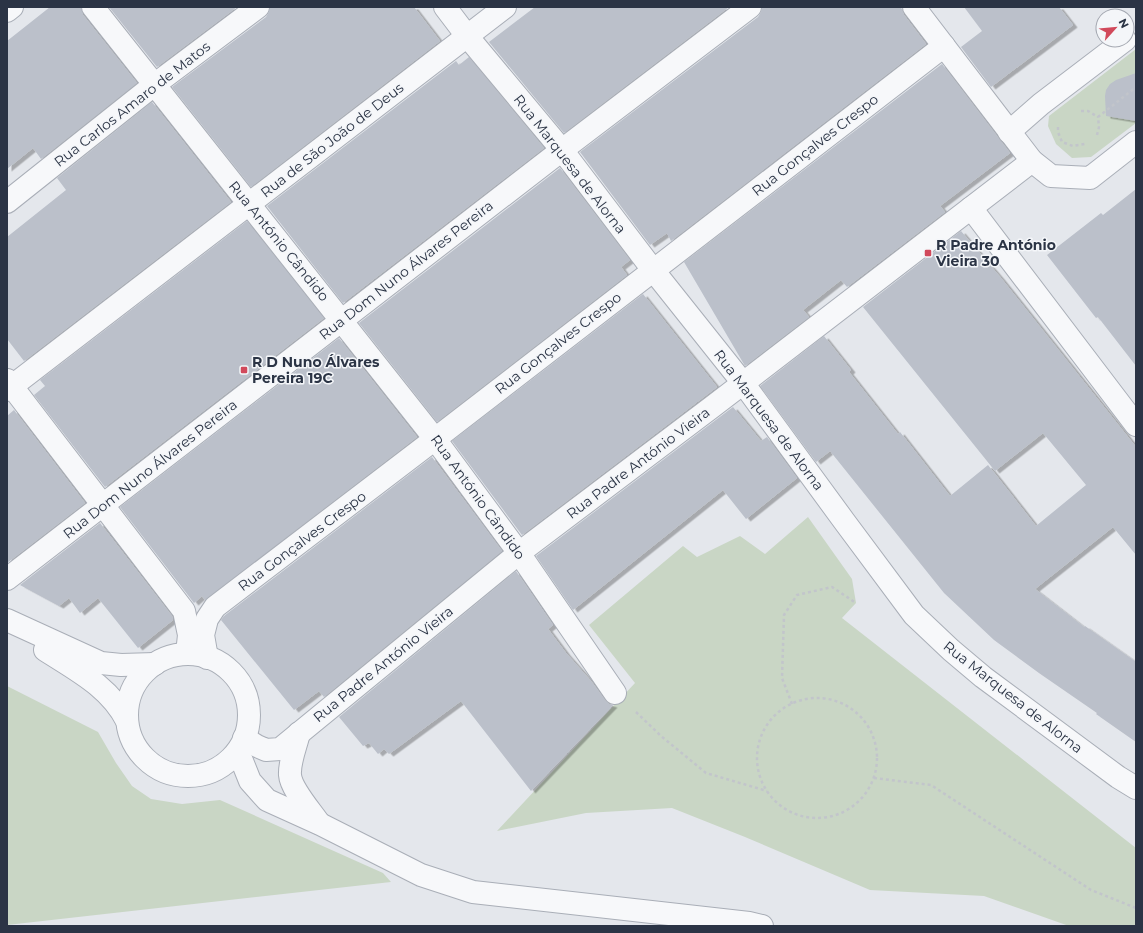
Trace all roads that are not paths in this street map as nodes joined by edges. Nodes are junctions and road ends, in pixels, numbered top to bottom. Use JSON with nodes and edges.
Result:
{"nodes":[{"id":1,"x":12,"y":7,"type":"edge"},
{"id":2,"x":93,"y":7,"type":"edge"},
{"id":3,"x":258,"y":7,"type":"edge"},
{"id":4,"x":445,"y":7,"type":"edge"},
{"id":5,"x":505,"y":7,"type":"edge"},
{"id":6,"x":750,"y":7,"type":"edge"},
{"id":7,"x":914,"y":7,"type":"edge"},
{"id":8,"x":7,"y":11,"type":"edge"},
{"id":9,"x":467,"y":36,"type":"junction"},
{"id":10,"x":944,"y":46,"type":"junction"},
{"id":11,"x":1114,"y":48,"type":"edge"},
{"id":12,"x":154,"y":85,"type":"junction"},
{"id":13,"x":1009,"y":132,"type":"junction"},
{"id":14,"x":1136,"y":142,"type":"edge"},
{"id":15,"x":562,"y":150,"type":"junction"},
{"id":16,"x":1032,"y":161,"type":"junction"},
{"id":17,"x":7,"y":202,"type":"edge"},
{"id":18,"x":248,"y":204,"type":"junction"},
{"id":19,"x":971,"y":208,"type":"junction"},
{"id":20,"x":653,"y":270,"type":"junction"},
{"id":21,"x":342,"y":320,"type":"junction"},
{"id":22,"x":743,"y":383,"type":"junction"},
{"id":23,"x":9,"y":386,"type":"edge"},
{"id":24,"x":1136,"y":425,"type":"edge"},
{"id":25,"x":435,"y":439,"type":"junction"},
{"id":26,"x":103,"y":505,"type":"junction"},
{"id":27,"x":519,"y":553,"type":"junction"},
{"id":28,"x":7,"y":579,"type":"edge"},
{"id":29,"x":7,"y":620,"type":"edge"},
{"id":30,"x":7,"y":626,"type":"edge"},
{"id":31,"x":197,"y":656,"type":"junction"},
{"id":32,"x":155,"y":664,"type":"junction"},
{"id":33,"x":615,"y":692,"type":"road end"},
{"id":34,"x":127,"y":721,"type":"junction"},
{"id":35,"x":300,"y":733,"type":"junction"},
{"id":36,"x":241,"y":744,"type":"junction"},
{"id":37,"x":1136,"y":788,"type":"edge"},
{"id":38,"x":320,"y":824,"type":"junction"},
{"id":39,"x":762,"y":926,"type":"edge"}],
"edges":[{"from":1,"to":8,"type":"street"},
{"from":2,"to":12,"type":"street","name":"Rua António Cândido"},
{"from":3,"to":12,"type":"street","name":"Rua Carlos Amaro de Matos"},
{"from":4,"to":9,"type":"street","name":"Rua Marquesa de Alorna"},
{"from":5,"to":9,"type":"street","name":"Rua de São João de Deus"},
{"from":6,"to":15,"type":"street","name":"Rua Dom Nuno Álvares Pereira"},
{"from":7,"to":10,"type":"street"},
{"from":9,"to":15,"type":"street","name":"Rua Marquesa de Alorna"},
{"from":9,"to":18,"type":"street","name":"Rua de São João de Deus"},
{"from":10,"to":13,"type":"street"},
{"from":10,"to":20,"type":"street","name":"Rua Gonçalves Crespo"},
{"from":11,"to":13,"type":"street"},
{"from":12,"to":17,"type":"street","name":"Rua Carlos Amaro de Matos"},
{"from":12,"to":18,"type":"street","name":"Rua António Cândido"},
{"from":13,"to":16,"type":"street"},
{"from":14,"to":16,"type":"street"},
{"from":15,"to":20,"type":"street","name":"Rua Marquesa de Alorna"},
{"from":15,"to":21,"type":"street","name":"Rua Dom Nuno Álvares Pereira"},
{"from":16,"to":19,"type":"street","name":"Rua Padre António Vieira"},
{"from":18,"to":21,"type":"street","name":"Rua António Cândido"},
{"from":18,"to":23,"type":"street","name":"Rua de São João de Deus"},
{"from":19,"to":22,"type":"street","name":"Rua Padre António Vieira"},
{"from":19,"to":24,"type":"street"},
{"from":20,"to":22,"type":"street","name":"Rua Marquesa de Alorna"},
{"from":20,"to":25,"type":"street","name":"Rua Gonçalves Crespo"},
{"from":21,"to":25,"type":"street","name":"Rua António Cândido"},
{"from":21,"to":26,"type":"street","name":"Rua Dom Nuno Álvares Pereira"},
{"from":22,"to":27,"type":"street","name":"Rua Padre António Vieira"},
{"from":22,"to":37,"type":"street","name":"Rua Marquesa de Alorna"},
{"from":23,"to":26,"type":"street"},
{"from":25,"to":27,"type":"street","name":"Rua António Cândido"},
{"from":25,"to":31,"type":"street","name":"Rua Gonçalves Crespo"},
{"from":26,"to":28,"type":"street","name":"Rua Dom Nuno Álvares Pereira"},
{"from":26,"to":31,"type":"street"},
{"from":27,"to":33,"type":"street","name":"Rua António Cândido"},
{"from":27,"to":35,"type":"street","name":"Rua Padre António Vieira"},
{"from":29,"to":32,"type":"street"},
{"from":30,"to":34,"type":"street"},
{"from":31,"to":32,"type":"street"},
{"from":31,"to":36,"type":"street"},
{"from":32,"to":34,"type":"street"},
{"from":34,"to":36,"type":"street"},
{"from":35,"to":36,"type":"street","name":"Rua Padre António Vieira"},
{"from":35,"to":38,"type":"street"},
{"from":36,"to":38,"type":"street"},
{"from":38,"to":39,"type":"street"}]}
